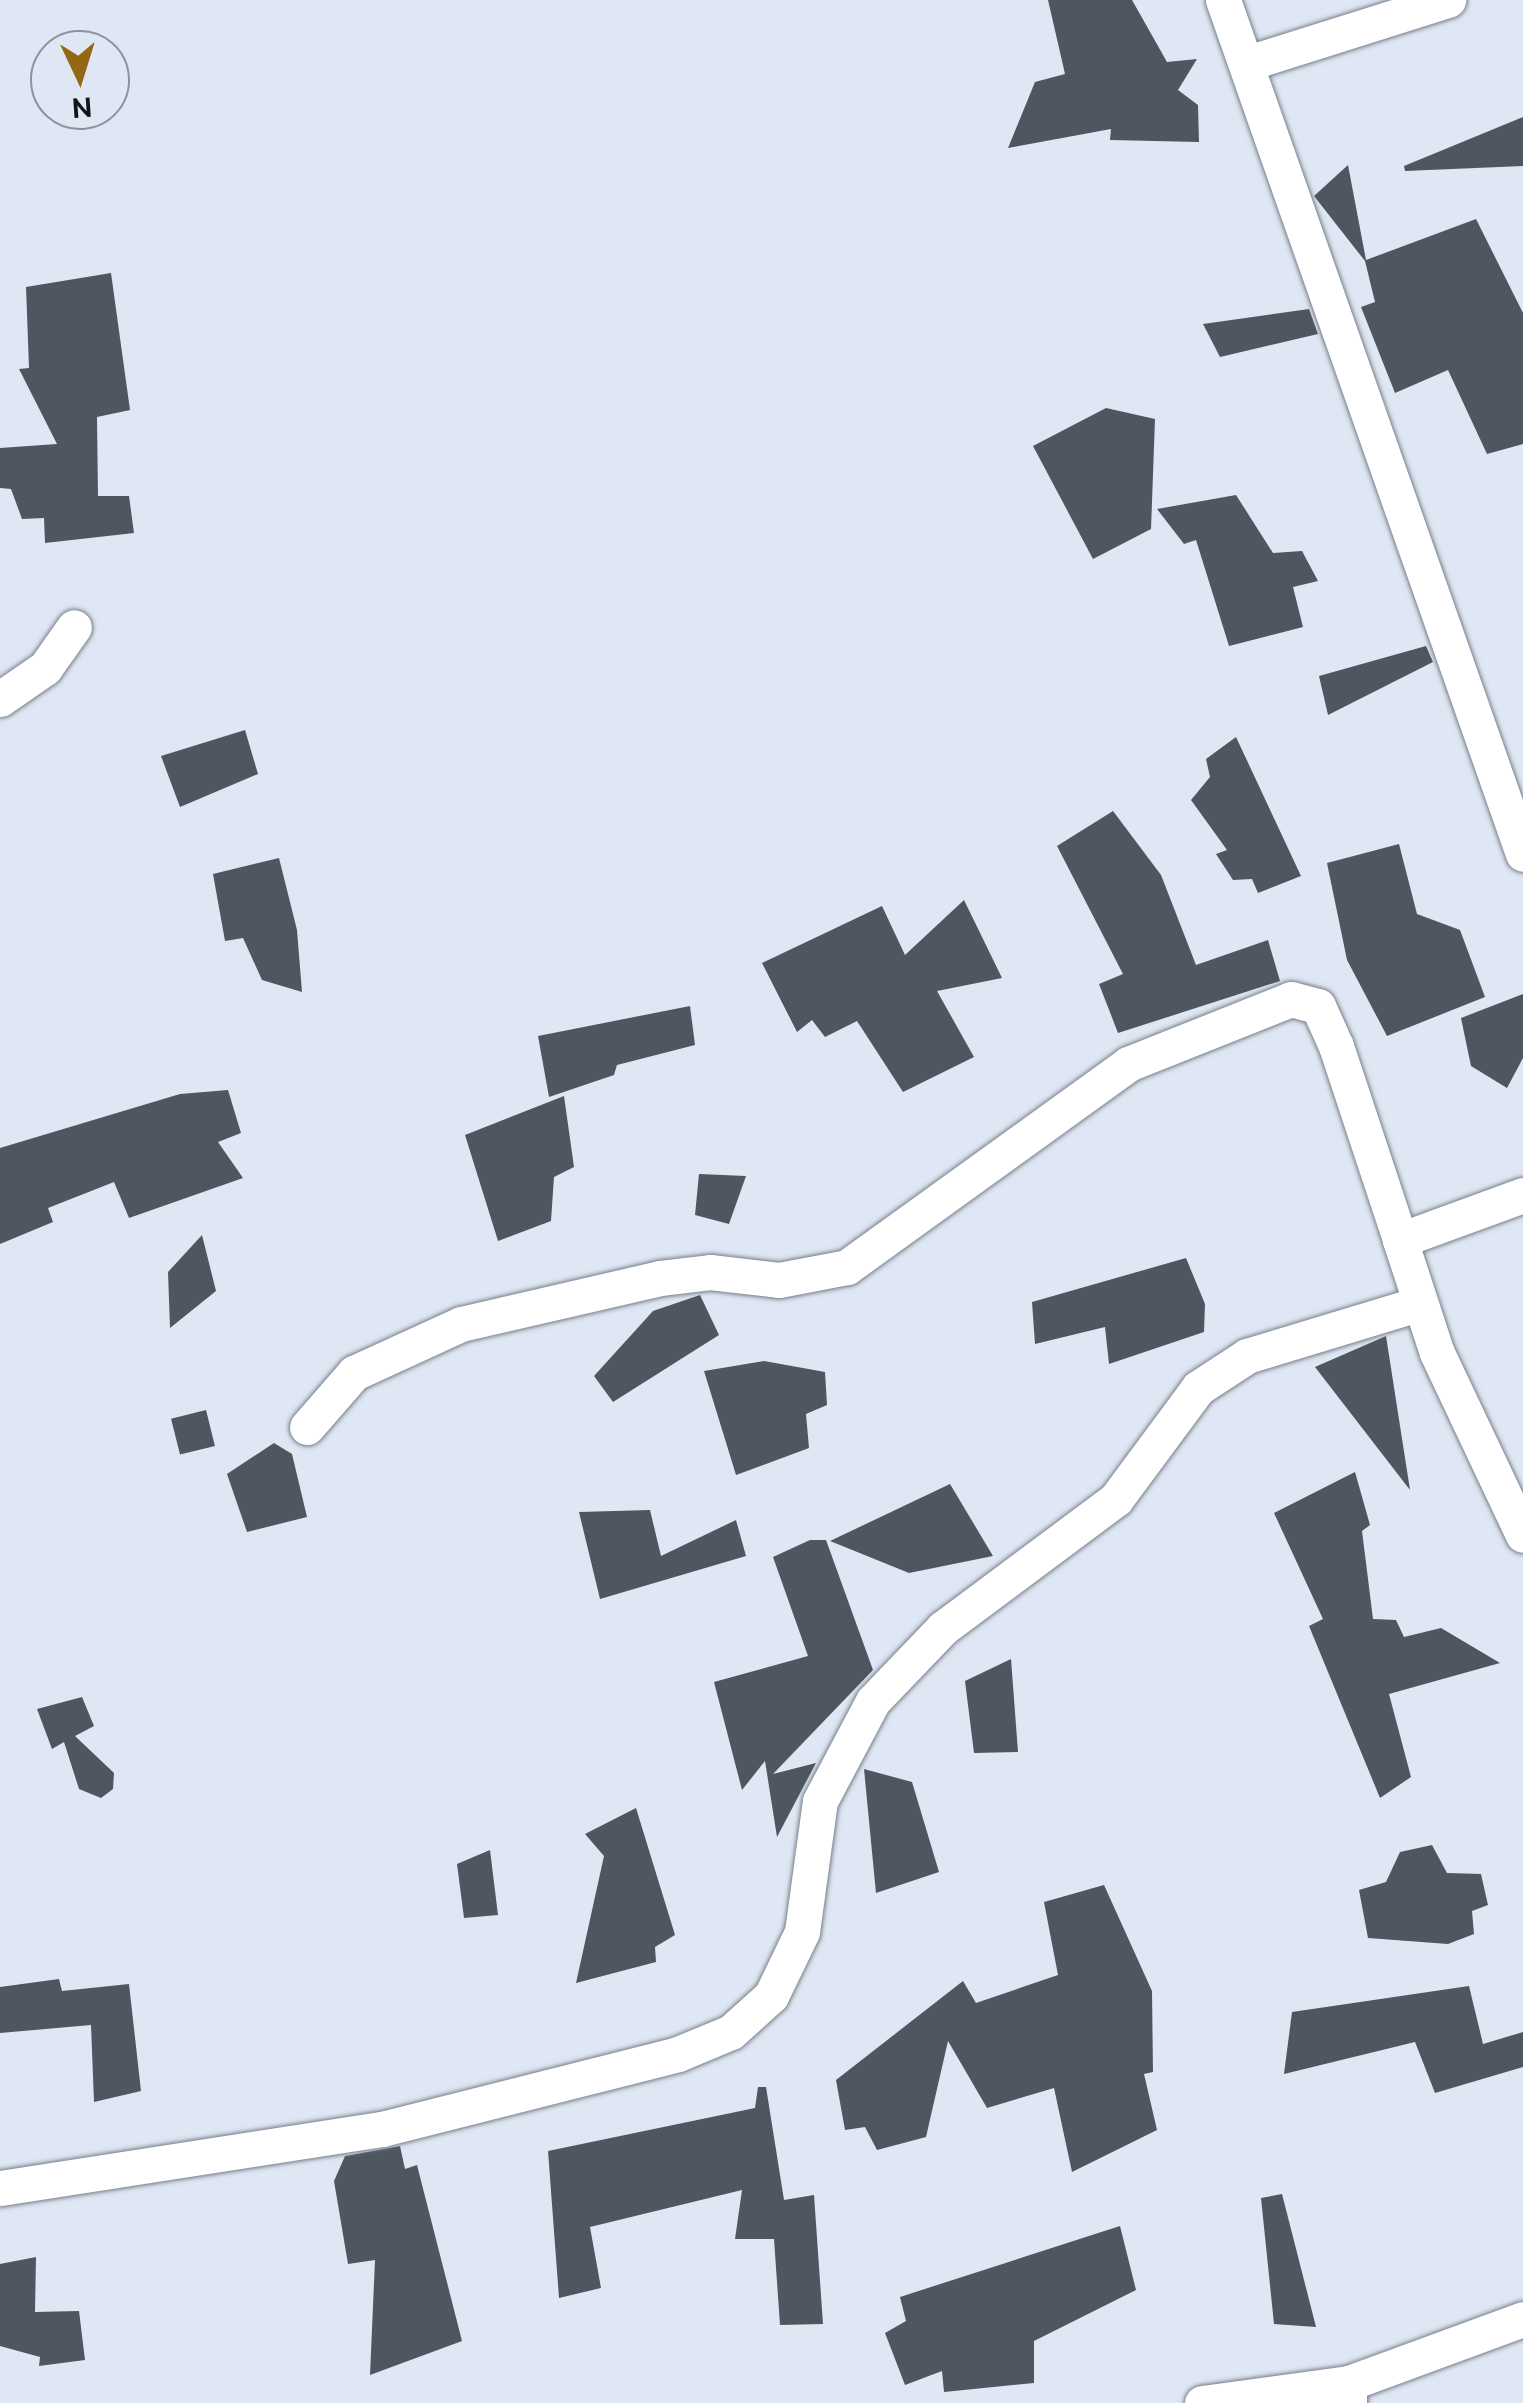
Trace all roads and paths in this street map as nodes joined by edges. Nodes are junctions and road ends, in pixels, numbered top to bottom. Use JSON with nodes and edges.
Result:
{"nodes":[{"id":1,"x":1223,"y":0,"type":"edge"},
{"id":2,"x":1448,"y":0,"type":"edge"},
{"id":3,"x":1248,"y":63,"type":"junction"},
{"id":4,"x":74,"y":627,"type":"dead end"},
{"id":5,"x":0,"y":699,"type":"edge"},
{"id":6,"x":1523,"y":854,"type":"edge"},
{"id":7,"x":1523,"y":1195,"type":"edge"},
{"id":8,"x":1400,"y":1240,"type":"junction"},
{"id":9,"x":1418,"y":1304,"type":"junction"},
{"id":10,"x":307,"y":1426,"type":"dead end"},
{"id":11,"x":1523,"y":1535,"type":"edge"},
{"id":12,"x":0,"y":2188,"type":"edge"},
{"id":13,"x":1523,"y":2319,"type":"edge"},
{"id":14,"x":1349,"y":2393,"type":"edge"},
{"id":15,"x":1202,"y":2403,"type":"edge"}],
"edges":[{"from":1,"to":3,"type":"street"},
{"from":2,"to":3,"type":"street"},
{"from":3,"to":6,"type":"street"},
{"from":4,"to":5,"type":"street"},
{"from":7,"to":8,"type":"street"},
{"from":8,"to":9,"type":"street"},
{"from":8,"to":10,"type":"street"},
{"from":9,"to":11,"type":"street"},
{"from":9,"to":12,"type":"street"},
{"from":13,"to":14,"type":"street"},
{"from":14,"to":15,"type":"street"}]}
